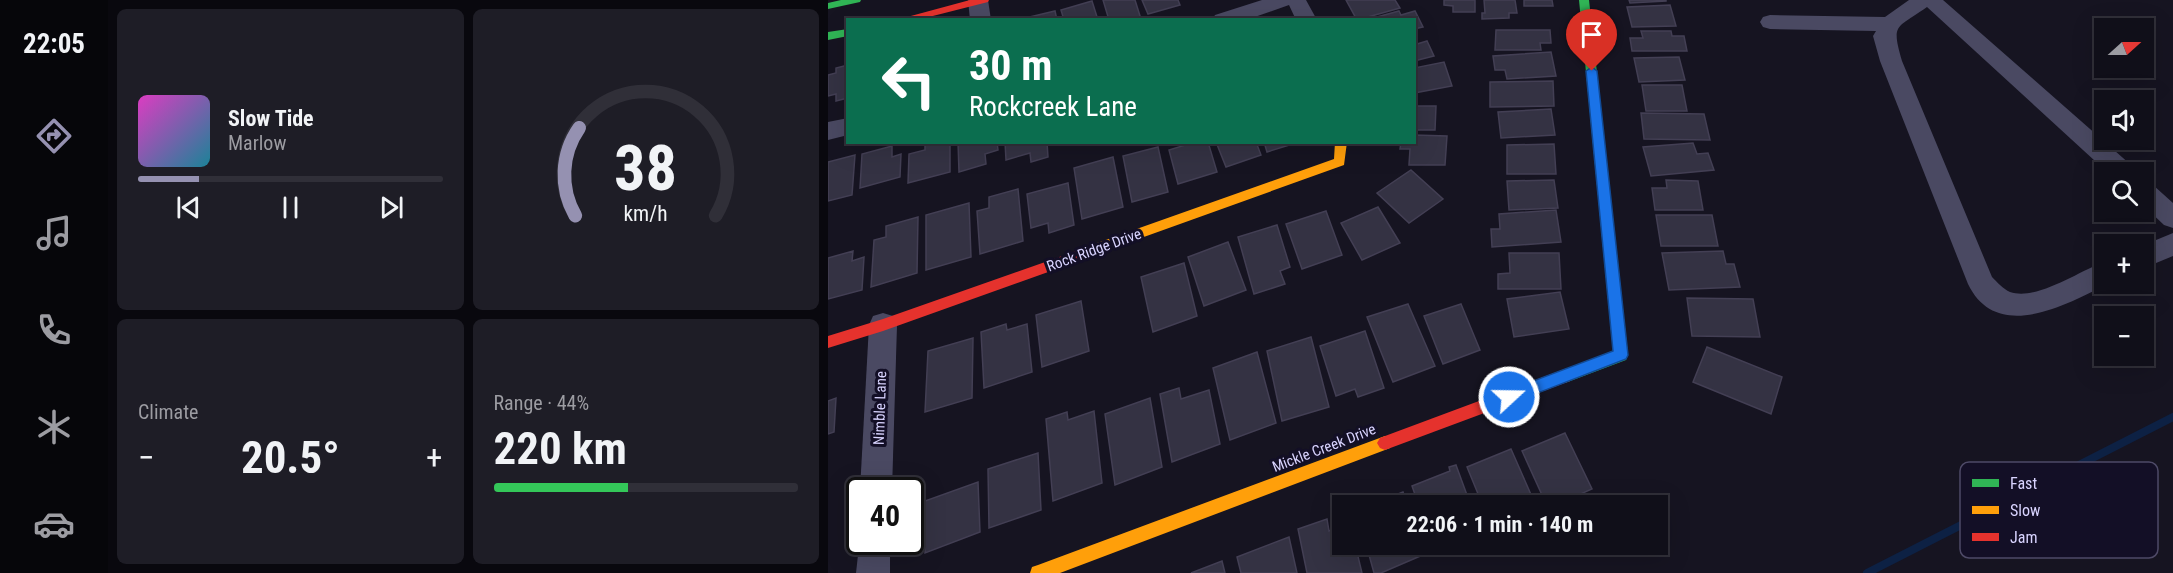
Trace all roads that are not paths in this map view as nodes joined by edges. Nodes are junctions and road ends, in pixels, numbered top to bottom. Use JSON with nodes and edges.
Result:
{"nodes":[{"id":1,"x":856,"y":0,"type":"edge"},
{"id":2,"x":1284,"y":0,"type":"edge"},
{"id":3,"x":1296,"y":0,"type":"edge"},
{"id":4,"x":1584,"y":0,"type":"edge"},
{"id":5,"x":1923,"y":0,"type":"edge"},
{"id":6,"x":1931,"y":0,"type":"edge"},
{"id":7,"x":980,"y":5,"type":"edge"},
{"id":8,"x":828,"y":6,"type":"edge"},
{"id":9,"x":949,"y":10,"type":"edge"},
{"id":10,"x":911,"y":18,"type":"edge"},
{"id":11,"x":1228,"y":18,"type":"edge"},
{"id":12,"x":1306,"y":18,"type":"edge"},
{"id":13,"x":1770,"y":22,"type":"dead end"},
{"id":14,"x":1889,"y":24,"type":"junction"},
{"id":15,"x":846,"y":32,"type":"edge"},
{"id":16,"x":828,"y":36,"type":"edge"},
{"id":17,"x":846,"y":126,"type":"edge"},
{"id":18,"x":828,"y":131,"type":"edge"},
{"id":19,"x":1341,"y":144,"type":"edge"},
{"id":20,"x":2111,"y":162,"type":"edge"},
{"id":21,"x":2154,"y":201,"type":"edge"},
{"id":22,"x":2173,"y":218,"type":"edge"},
{"id":23,"x":2173,"y":244,"type":"edge"},
{"id":24,"x":2154,"y":252,"type":"edge"},
{"id":25,"x":2094,"y":277,"type":"edge"},
{"id":26,"x":883,"y":325,"type":"junction"},
{"id":27,"x":828,"y":342,"type":"edge"},
{"id":28,"x":877,"y":477,"type":"edge"},
{"id":29,"x":874,"y":555,"type":"edge"},
{"id":30,"x":873,"y":573,"type":"edge"},
{"id":31,"x":1038,"y":573,"type":"edge"}],
"edges":[{"from":1,"to":8,"type":"street"},
{"from":2,"to":11,"type":"street"},
{"from":3,"to":12,"type":"street"},
{"from":4,"to":31,"type":"street","name":"Mickle Creek Drive"},
{"from":5,"to":14,"type":"street"},
{"from":6,"to":20,"type":"street"},
{"from":7,"to":9,"type":"street"},
{"from":9,"to":10,"type":"street"},
{"from":13,"to":14,"type":"street"},
{"from":14,"to":25,"type":"street"},
{"from":15,"to":16,"type":"street"},
{"from":17,"to":18,"type":"street"},
{"from":19,"to":26,"type":"street","name":"Rock Ridge Drive"},
{"from":21,"to":22,"type":"street"},
{"from":23,"to":24,"type":"street"},
{"from":26,"to":27,"type":"street","name":"Rock Ridge Drive"},
{"from":26,"to":28,"type":"street","name":"Nimble Lane"},
{"from":29,"to":30,"type":"street"}]}
